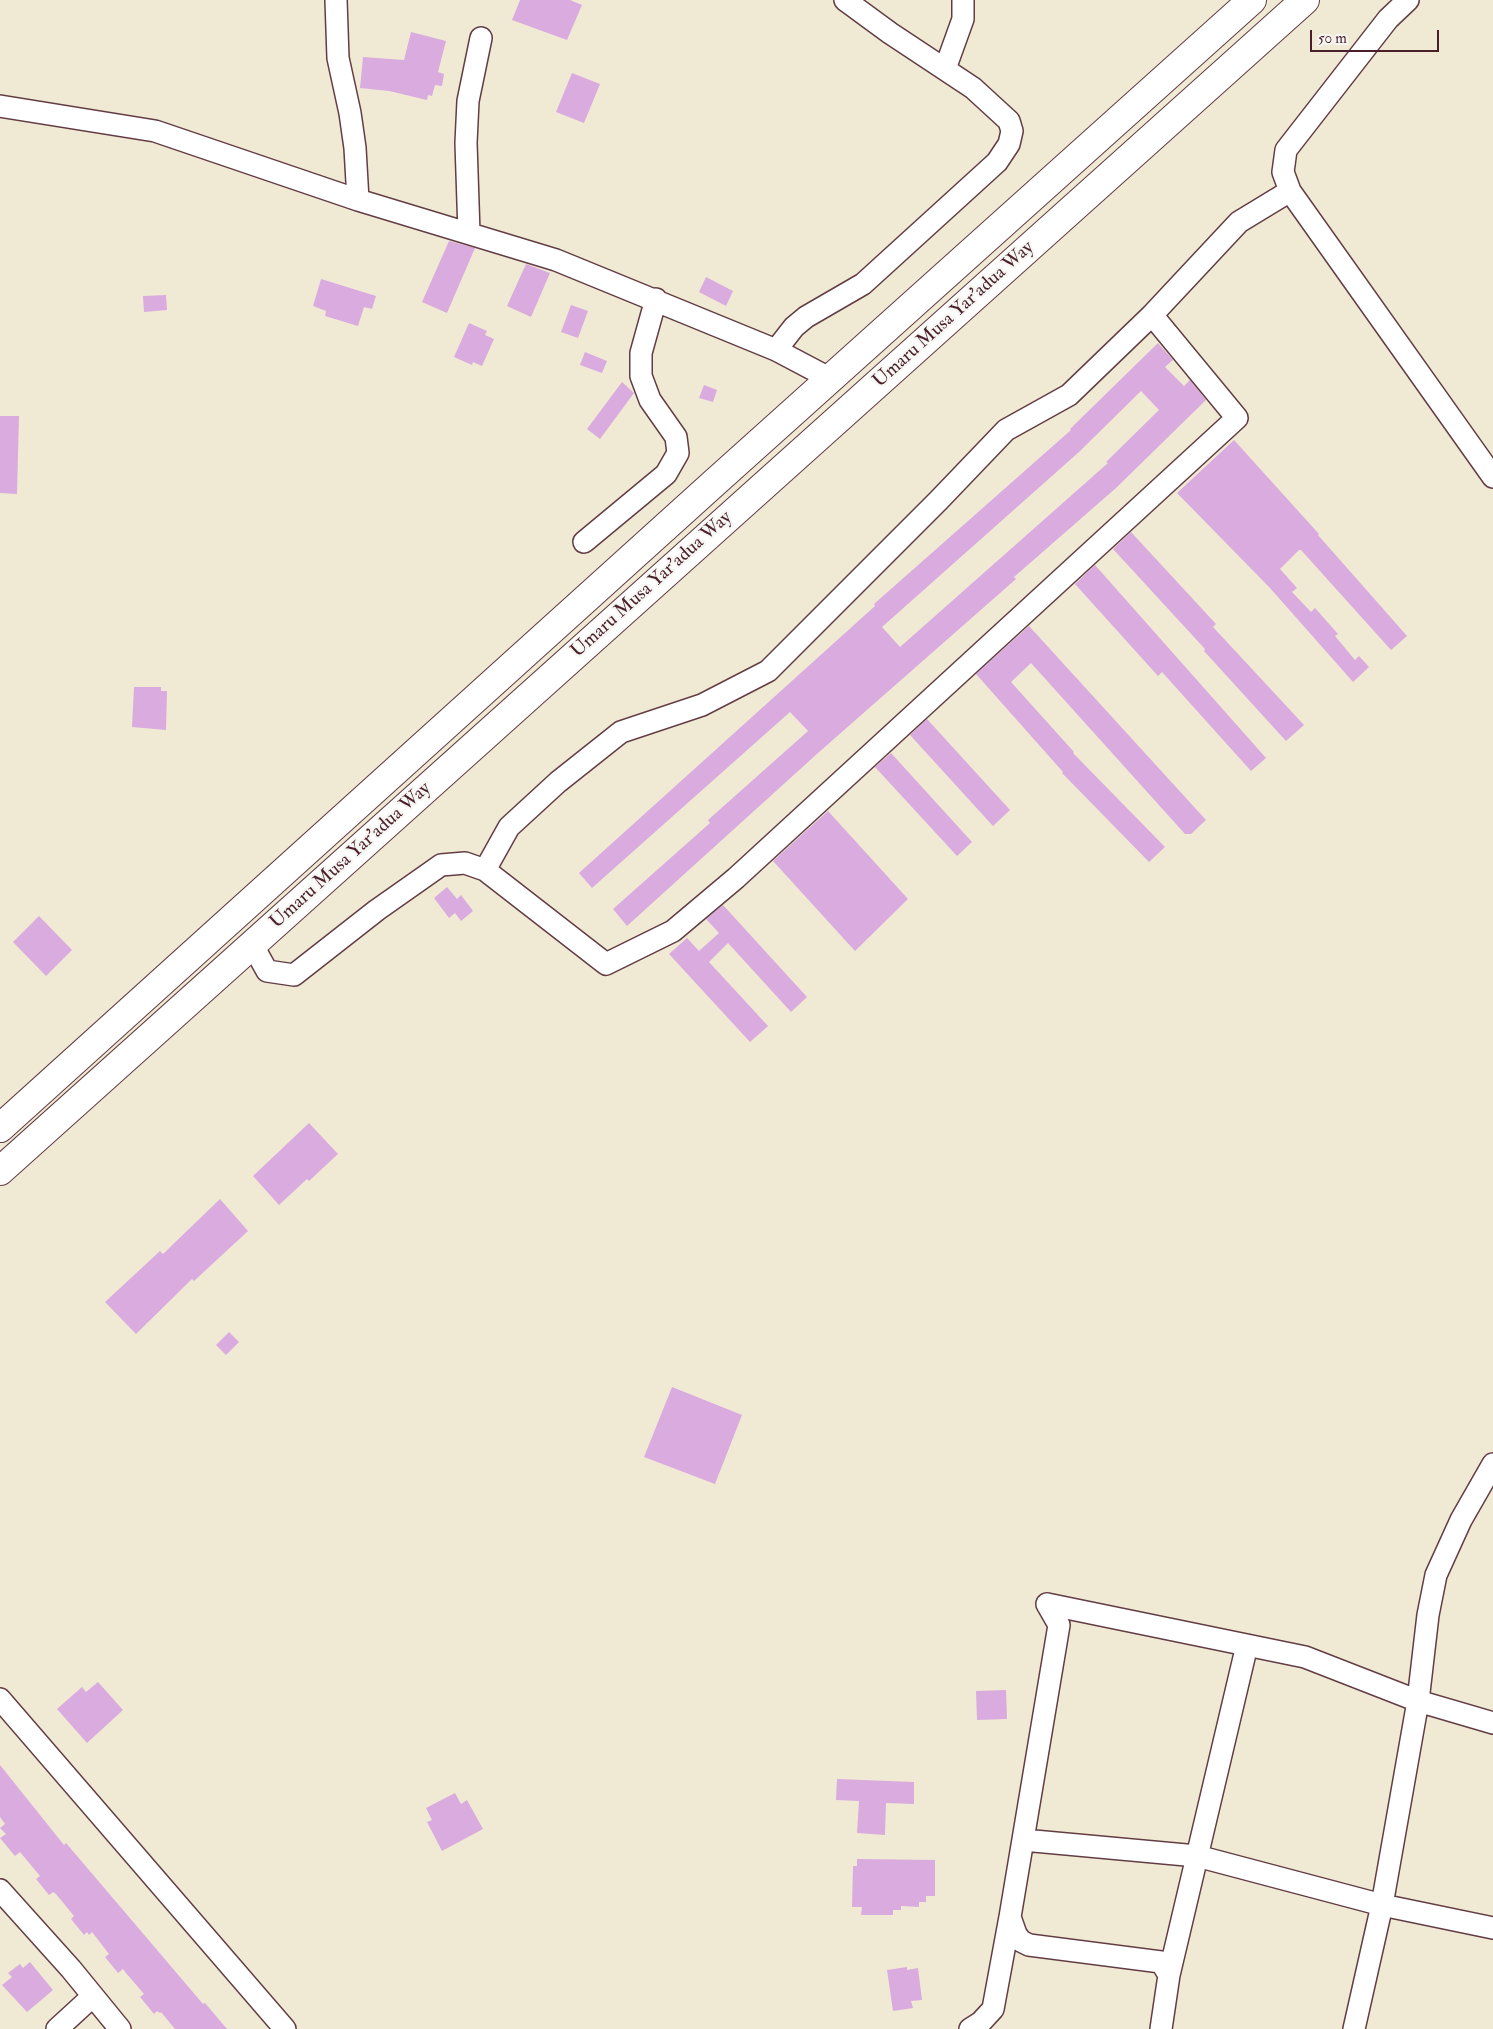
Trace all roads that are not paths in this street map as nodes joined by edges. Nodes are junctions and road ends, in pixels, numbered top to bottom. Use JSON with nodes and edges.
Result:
{"nodes":[{"id":1,"x":336,"y":0,"type":"edge"},
{"id":2,"x":845,"y":0,"type":"edge"},
{"id":3,"x":963,"y":0,"type":"edge"},
{"id":4,"x":1252,"y":0,"type":"edge"},
{"id":5,"x":1305,"y":0,"type":"edge"},
{"id":6,"x":1408,"y":0,"type":"edge"},
{"id":7,"x":480,"y":38,"type":"dead end"},
{"id":8,"x":945,"y":69,"type":"junction"},
{"id":9,"x":0,"y":106,"type":"edge"},
{"id":10,"x":1290,"y":191,"type":"junction"},
{"id":11,"x":358,"y":200,"type":"junction"},
{"id":12,"x":469,"y":233,"type":"junction"},
{"id":13,"x":656,"y":299,"type":"junction"},
{"id":14,"x":1152,"y":315,"type":"junction"},
{"id":15,"x":776,"y":350,"type":"junction"},
{"id":16,"x":831,"y":379,"type":"junction"},
{"id":17,"x":1493,"y":477,"type":"edge"},
{"id":18,"x":584,"y":542,"type":"dead end"},
{"id":19,"x":484,"y":870,"type":"junction"},
{"id":20,"x":252,"y":944,"type":"junction"},
{"id":21,"x":0,"y":1128,"type":"edge"},
{"id":22,"x":0,"y":1170,"type":"edge"},
{"id":23,"x":1493,"y":1464,"type":"edge"},
{"id":24,"x":1247,"y":1645,"type":"junction"},
{"id":25,"x":0,"y":1699,"type":"edge"},
{"id":26,"x":1418,"y":1701,"type":"junction"},
{"id":27,"x":1493,"y":1723,"type":"edge"},
{"id":28,"x":1023,"y":1840,"type":"junction"},
{"id":29,"x":1197,"y":1856,"type":"junction"},
{"id":30,"x":0,"y":1890,"type":"edge"},
{"id":31,"x":1382,"y":1905,"type":"junction"},
{"id":32,"x":1010,"y":1918,"type":"junction"},
{"id":33,"x":1493,"y":1928,"type":"edge"},
{"id":34,"x":1169,"y":1975,"type":"junction"},
{"id":35,"x":93,"y":1996,"type":"junction"},
{"id":36,"x":57,"y":2029,"type":"edge"},
{"id":37,"x":120,"y":2029,"type":"edge"},
{"id":38,"x":285,"y":2029,"type":"edge"},
{"id":39,"x":970,"y":2029,"type":"edge"},
{"id":40,"x":1161,"y":2029,"type":"edge"},
{"id":41,"x":1354,"y":2029,"type":"edge"}],
"edges":[{"from":1,"to":11,"type":"street"},
{"from":2,"to":8,"type":"street"},
{"from":3,"to":8,"type":"street"},
{"from":4,"to":16,"type":"main road","name":"Umaru Musa Yar'adua Way"},
{"from":5,"to":20,"type":"main road","name":"Umaru Musa Yar'adua Way"},
{"from":6,"to":10,"type":"street"},
{"from":7,"to":12,"type":"street"},
{"from":8,"to":15,"type":"street"},
{"from":9,"to":11,"type":"street"},
{"from":10,"to":14,"type":"street"},
{"from":10,"to":17,"type":"street"},
{"from":11,"to":12,"type":"street"},
{"from":12,"to":13,"type":"street"},
{"from":13,"to":15,"type":"street"},
{"from":13,"to":18,"type":"street"},
{"from":14,"to":19,"type":"street"},
{"from":14,"to":19,"type":"street"},
{"from":15,"to":16,"type":"street"},
{"from":16,"to":21,"type":"main road","name":"Umaru Musa Yar'adua Way"},
{"from":19,"to":20,"type":"street"},
{"from":20,"to":22,"type":"main road","name":"Umaru Musa Yar'adua Way"},
{"from":23,"to":26,"type":"street"},
{"from":24,"to":26,"type":"street"},
{"from":24,"to":28,"type":"street"},
{"from":24,"to":29,"type":"street"},
{"from":25,"to":38,"type":"street"},
{"from":26,"to":27,"type":"street"},
{"from":26,"to":31,"type":"street"},
{"from":28,"to":29,"type":"street"},
{"from":28,"to":32,"type":"street"},
{"from":29,"to":31,"type":"street"},
{"from":29,"to":34,"type":"street"},
{"from":30,"to":35,"type":"street"},
{"from":31,"to":33,"type":"street"},
{"from":31,"to":41,"type":"street"},
{"from":32,"to":34,"type":"street"},
{"from":32,"to":39,"type":"street"},
{"from":34,"to":40,"type":"street"},
{"from":35,"to":36,"type":"street"},
{"from":35,"to":37,"type":"street"}]}
